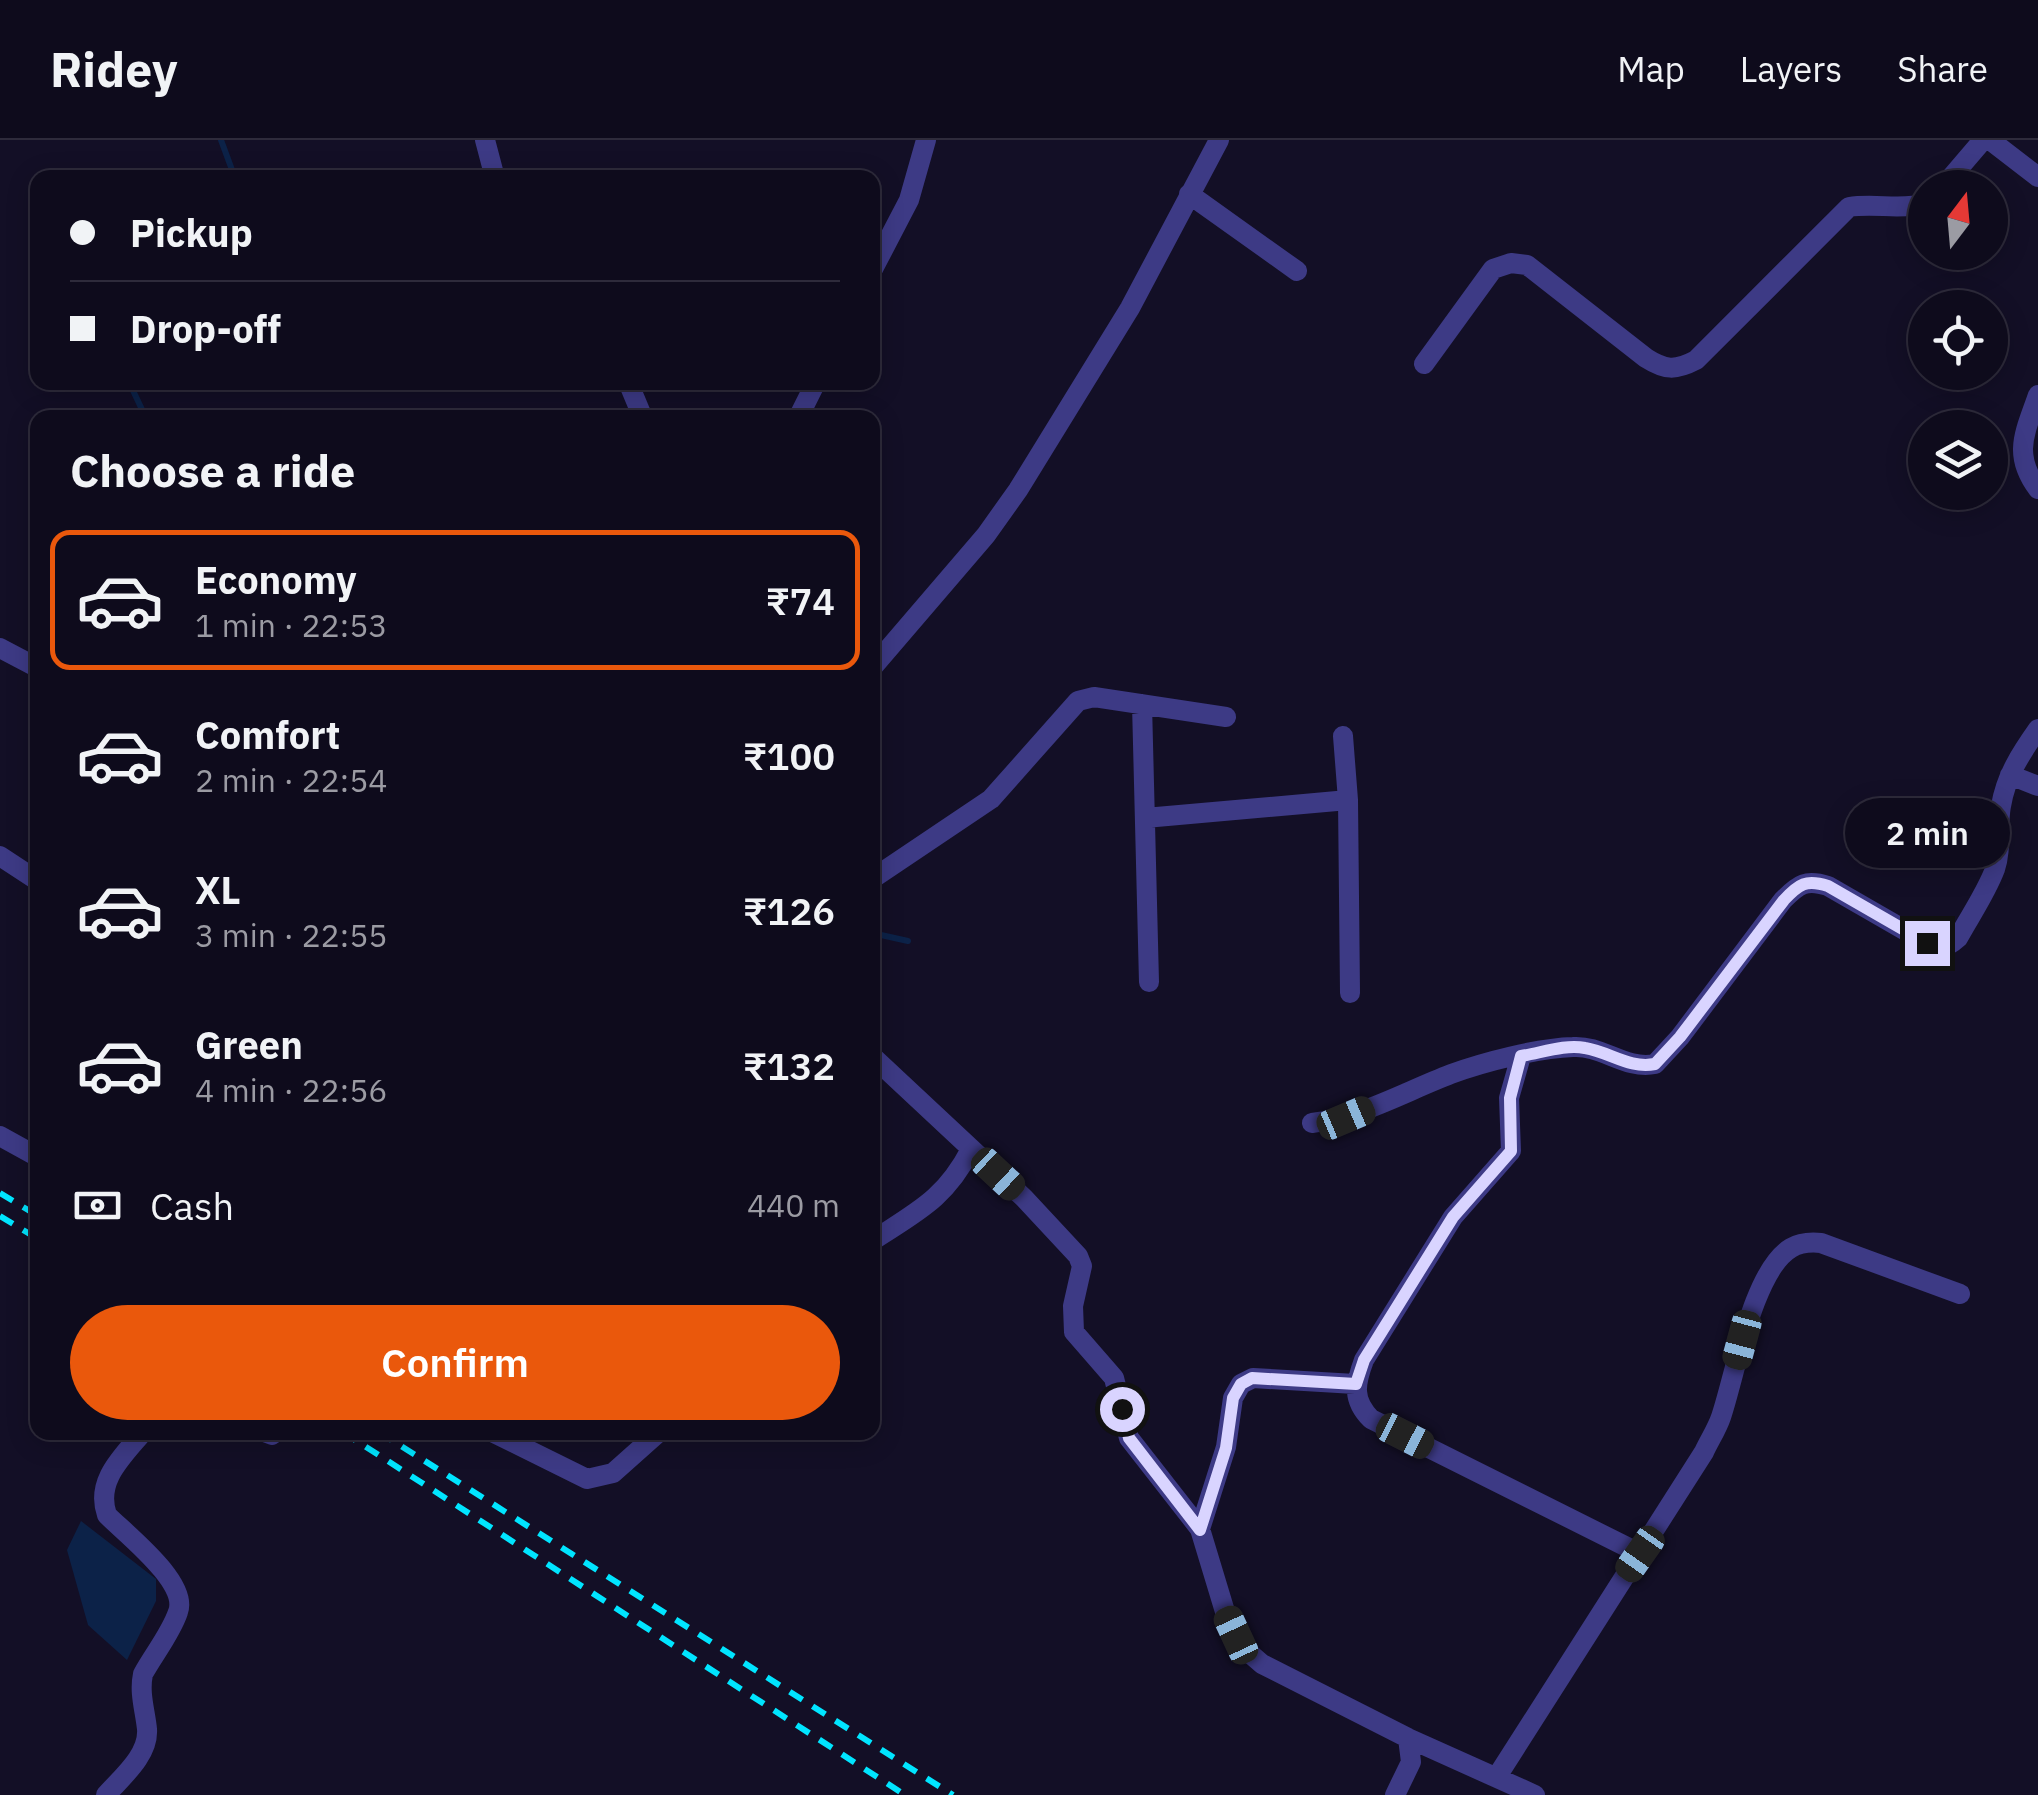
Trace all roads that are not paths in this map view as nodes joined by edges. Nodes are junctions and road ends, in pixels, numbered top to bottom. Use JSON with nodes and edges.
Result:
{"nodes":[{"id":1,"x":486,"y":140,"type":"edge"},
{"id":2,"x":926,"y":140,"type":"edge"},
{"id":3,"x":1219,"y":140,"type":"edge"},
{"id":4,"x":1986,"y":140,"type":"edge"},
{"id":5,"x":493,"y":170,"type":"edge"},
{"id":6,"x":1958,"y":170,"type":"edge"},
{"id":7,"x":2038,"y":177,"type":"edge"},
{"id":8,"x":1189,"y":194,"type":"junction"},
{"id":9,"x":1908,"y":207,"type":"edge"},
{"id":10,"x":880,"y":256,"type":"edge"},
{"id":11,"x":1297,"y":271,"type":"dead end"},
{"id":12,"x":1424,"y":364,"type":"dead end"},
{"id":13,"x":2038,"y":395,"type":"edge"},
{"id":14,"x":2038,"y":489,"type":"edge"},
{"id":15,"x":0,"y":648,"type":"edge"},
{"id":16,"x":880,"y":659,"type":"edge"},
{"id":17,"x":30,"y":664,"type":"edge"},
{"id":18,"x":1142,"y":704,"type":"junction"},
{"id":19,"x":1226,"y":717,"type":"dead end"},
{"id":20,"x":2038,"y":729,"type":"edge"},
{"id":21,"x":1343,"y":736,"type":"dead end"},
{"id":22,"x":2010,"y":775,"type":"junction"},
{"id":23,"x":2038,"y":786,"type":"edge"},
{"id":24,"x":1348,"y":800,"type":"junction"},
{"id":25,"x":1145,"y":818,"type":"junction"},
{"id":26,"x":0,"y":856,"type":"edge"},
{"id":27,"x":880,"y":873,"type":"edge"},
{"id":28,"x":30,"y":876,"type":"edge"},
{"id":29,"x":1150,"y":982,"type":"dead end"},
{"id":30,"x":1350,"y":993,"type":"dead end"},
{"id":31,"x":1521,"y":1056,"type":"junction"},
{"id":32,"x":880,"y":1064,"type":"edge"},
{"id":33,"x":1312,"y":1123,"type":"dead end"},
{"id":34,"x":0,"y":1136,"type":"edge"},
{"id":35,"x":971,"y":1149,"type":"junction"},
{"id":36,"x":30,"y":1153,"type":"edge"},
{"id":37,"x":880,"y":1236,"type":"edge"},
{"id":38,"x":1960,"y":1294,"type":"dead end"},
{"id":39,"x":1356,"y":1384,"type":"junction"},
{"id":40,"x":136,"y":1440,"type":"edge"},
{"id":41,"x":508,"y":1440,"type":"edge"},
{"id":42,"x":646,"y":1440,"type":"edge"},
{"id":43,"x":1200,"y":1530,"type":"junction"},
{"id":44,"x":1640,"y":1554,"type":"junction"},
{"id":45,"x":1408,"y":1738,"type":"junction"},
{"id":46,"x":1498,"y":1776,"type":"junction"},
{"id":47,"x":106,"y":1795,"type":"edge"},
{"id":48,"x":1395,"y":1795,"type":"edge"},
{"id":49,"x":1536,"y":1795,"type":"edge"}],
"edges":[{"from":1,"to":5,"type":"street"},
{"from":2,"to":10,"type":"street"},
{"from":3,"to":8,"type":"street"},
{"from":4,"to":6,"type":"street"},
{"from":4,"to":7,"type":"street"},
{"from":8,"to":11,"type":"street"},
{"from":8,"to":16,"type":"street"},
{"from":9,"to":12,"type":"street"},
{"from":13,"to":14,"type":"street"},
{"from":15,"to":17,"type":"street"},
{"from":18,"to":19,"type":"street"},
{"from":18,"to":25,"type":"street"},
{"from":18,"to":27,"type":"street"},
{"from":20,"to":22,"type":"street"},
{"from":21,"to":24,"type":"street"},
{"from":22,"to":23,"type":"street"},
{"from":22,"to":31,"type":"street"},
{"from":24,"to":25,"type":"street"},
{"from":24,"to":30,"type":"street"},
{"from":25,"to":29,"type":"street"},
{"from":26,"to":28,"type":"street"},
{"from":31,"to":33,"type":"street"},
{"from":31,"to":39,"type":"street"},
{"from":32,"to":35,"type":"street"},
{"from":34,"to":36,"type":"street"},
{"from":35,"to":37,"type":"street"},
{"from":35,"to":43,"type":"street"},
{"from":38,"to":44,"type":"street"},
{"from":39,"to":43,"type":"street"},
{"from":39,"to":44,"type":"street"},
{"from":40,"to":47,"type":"street"},
{"from":41,"to":42,"type":"street"},
{"from":43,"to":45,"type":"street"},
{"from":44,"to":46,"type":"street"},
{"from":45,"to":46,"type":"street"},
{"from":45,"to":48,"type":"street"},
{"from":46,"to":49,"type":"street"}]}
